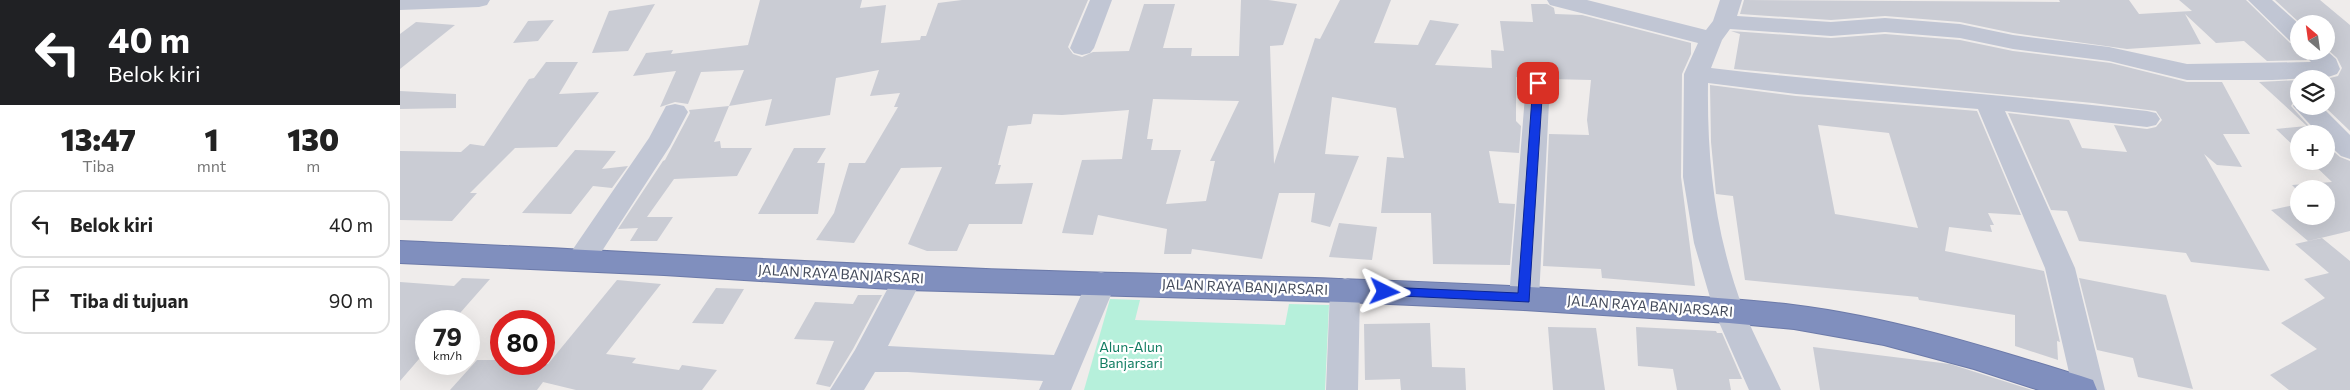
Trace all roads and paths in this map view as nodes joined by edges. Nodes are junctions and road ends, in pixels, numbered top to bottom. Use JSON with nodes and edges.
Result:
{"nodes":[{"id":1,"x":479,"y":0,"type":"edge"},
{"id":2,"x":1101,"y":0,"type":"edge"},
{"id":3,"x":1558,"y":0,"type":"edge"},
{"id":4,"x":2259,"y":0,"type":"edge"},
{"id":5,"x":400,"y":3,"type":"edge"},
{"id":6,"x":1636,"y":9,"type":"edge"},
{"id":7,"x":1722,"y":20,"type":"edge"},
{"id":8,"x":2290,"y":29,"type":"edge"},
{"id":9,"x":1082,"y":48,"type":"dead end"},
{"id":10,"x":2323,"y":60,"type":"edge"},
{"id":11,"x":2258,"y":72,"type":"junction"},
{"id":12,"x":1696,"y":74,"type":"junction"},
{"id":13,"x":1538,"y":83,"type":"dead end"},
{"id":14,"x":2290,"y":93,"type":"edge"},
{"id":15,"x":1988,"y":102,"type":"junction"},
{"id":16,"x":675,"y":112,"type":"dead end"},
{"id":17,"x":2315,"y":115,"type":"edge"},
{"id":18,"x":2147,"y":119,"type":"dead end"},
{"id":19,"x":2350,"y":150,"type":"edge"},
{"id":20,"x":400,"y":252,"type":"edge"},
{"id":21,"x":581,"y":260,"type":"junction"},
{"id":22,"x":907,"y":279,"type":"junction"},
{"id":23,"x":1101,"y":283,"type":"junction"},
{"id":24,"x":1345,"y":290,"type":"junction"},
{"id":25,"x":1524,"y":298,"type":"junction"},
{"id":26,"x":1729,"y":312,"type":"junction"},
{"id":27,"x":866,"y":359,"type":"junction"},
{"id":28,"x":1059,"y":380,"type":"edge"},
{"id":29,"x":846,"y":390,"type":"edge"},
{"id":30,"x":1342,"y":390,"type":"edge"},
{"id":31,"x":1765,"y":390,"type":"edge"},
{"id":32,"x":2081,"y":390,"type":"edge"},
{"id":33,"x":2089,"y":390,"type":"edge"}],
"edges":[{"from":1,"to":5,"type":"street"},
{"from":2,"to":9,"type":"street"},
{"from":3,"to":6,"type":"street"},
{"from":4,"to":8,"type":"street"},
{"from":6,"to":7,"type":"street"},
{"from":7,"to":11,"type":"street"},
{"from":7,"to":12,"type":"street"},
{"from":10,"to":11,"type":"street"},
{"from":11,"to":14,"type":"street"},
{"from":12,"to":15,"type":"street"},
{"from":12,"to":26,"type":"street"},
{"from":13,"to":25,"type":"street"},
{"from":15,"to":18,"type":"street"},
{"from":15,"to":33,"type":"street"},
{"from":16,"to":21,"type":"street"},
{"from":17,"to":19,"type":"street"},
{"from":20,"to":21,"type":"highway","name":"JALAN RAYA BANJARSARI"},
{"from":21,"to":22,"type":"highway","name":"JALAN RAYA BANJARSARI"},
{"from":22,"to":23,"type":"highway","name":"JALAN RAYA BANJARSARI"},
{"from":22,"to":27,"type":"street"},
{"from":23,"to":24,"type":"highway","name":"JALAN RAYA BANJARSARI"},
{"from":23,"to":28,"type":"street"},
{"from":24,"to":25,"type":"highway","name":"JALAN RAYA BANJARSARI"},
{"from":24,"to":30,"type":"street"},
{"from":25,"to":26,"type":"highway","name":"JALAN RAYA BANJARSARI"},
{"from":26,"to":31,"type":"street"},
{"from":26,"to":32,"type":"highway","name":"JALAN RAYA BANJARSARI"},
{"from":27,"to":28,"type":"street"},
{"from":27,"to":29,"type":"street"}]}
